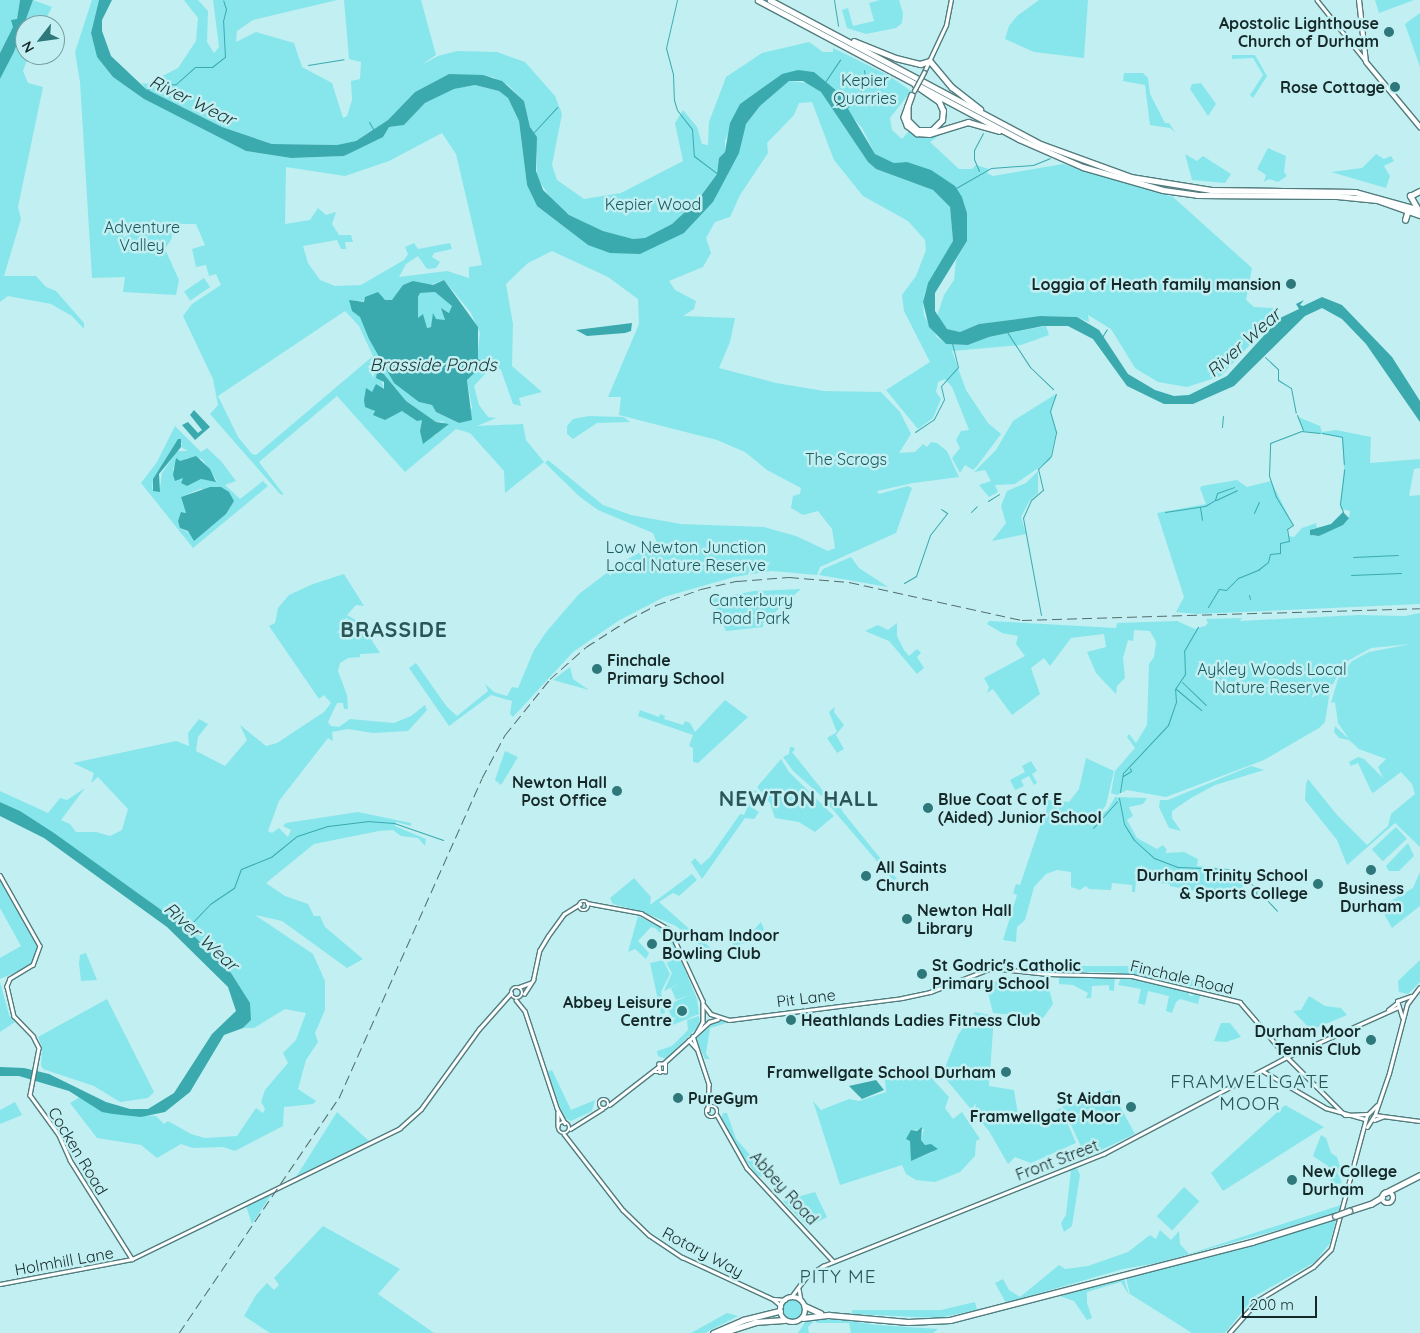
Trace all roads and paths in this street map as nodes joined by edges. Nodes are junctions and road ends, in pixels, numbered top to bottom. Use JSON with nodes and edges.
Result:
{"nodes":[{"id":1,"x":758,"y":0,"type":"edge"},
{"id":2,"x":770,"y":0,"type":"edge"},
{"id":3,"x":951,"y":0,"type":"edge"},
{"id":4,"x":1317,"y":0,"type":"edge"},
{"id":5,"x":1359,"y":0,"type":"edge"},
{"id":6,"x":824,"y":27,"type":"junction"},
{"id":7,"x":930,"y":61,"type":"junction"},
{"id":8,"x":1366,"y":62,"type":"junction"},
{"id":9,"x":905,"y":77,"type":"junction"},
{"id":10,"x":912,"y":95,"type":"junction"},
{"id":11,"x":996,"y":121,"type":"junction"},
{"id":12,"x":1420,"y":126,"type":"edge"},
{"id":13,"x":1019,"y":139,"type":"junction"},
{"id":14,"x":1420,"y":191,"type":"edge"},
{"id":15,"x":1419,"y":209,"type":"edge"},
{"id":16,"x":1408,"y":210,"type":"junction"},
{"id":17,"x":1420,"y":215,"type":"edge"},
{"id":18,"x":1405,"y":220,"type":"dead end"},
{"id":19,"x":0,"y":875,"type":"edge"},
{"id":20,"x":587,"y":903,"type":"junction"},
{"id":21,"x":580,"y":904,"type":"junction"},
{"id":22,"x":596,"y":905,"type":"junction"},
{"id":23,"x":573,"y":908,"type":"junction"},
{"id":24,"x":588,"y":908,"type":"junction"},
{"id":25,"x":581,"y":909,"type":"junction"},
{"id":26,"x":532,"y":982,"type":"junction"},
{"id":27,"x":944,"y":986,"type":"joint"},
{"id":28,"x":518,"y":987,"type":"junction"},
{"id":29,"x":1420,"y":987,"type":"edge"},
{"id":30,"x":511,"y":992,"type":"junction"},
{"id":31,"x":524,"y":995,"type":"junction"},
{"id":32,"x":1411,"y":996,"type":"junction"},
{"id":33,"x":1404,"y":999,"type":"junction"},
{"id":34,"x":506,"y":1000,"type":"junction"},
{"id":35,"x":516,"y":1000,"type":"junction"},
{"id":36,"x":704,"y":1005,"type":"junction"},
{"id":37,"x":1406,"y":1005,"type":"junction"},
{"id":38,"x":1398,"y":1006,"type":"junction"},
{"id":39,"x":525,"y":1011,"type":"junction"},
{"id":40,"x":710,"y":1014,"type":"junction"},
{"id":41,"x":704,"y":1017,"type":"junction"},
{"id":42,"x":1402,"y":1018,"type":"junction"},
{"id":43,"x":720,"y":1019,"type":"junction"},
{"id":44,"x":710,"y":1022,"type":"junction"},
{"id":45,"x":697,"y":1032,"type":"junction"},
{"id":46,"x":693,"y":1036,"type":"junction"},
{"id":47,"x":689,"y":1040,"type":"junction"},
{"id":48,"x":699,"y":1053,"type":"junction"},
{"id":49,"x":672,"y":1057,"type":"junction"},
{"id":50,"x":1287,"y":1057,"type":"junction"},
{"id":51,"x":664,"y":1063,"type":"junction"},
{"id":52,"x":658,"y":1067,"type":"junction"},
{"id":53,"x":667,"y":1068,"type":"junction"},
{"id":54,"x":1261,"y":1071,"type":"junction"},
{"id":55,"x":653,"y":1072,"type":"junction"},
{"id":56,"x":660,"y":1072,"type":"junction"},
{"id":57,"x":710,"y":1098,"type":"junction"},
{"id":58,"x":606,"y":1099,"type":"junction"},
{"id":59,"x":613,"y":1099,"type":"junction"},
{"id":60,"x":1333,"y":1101,"type":"junction"},
{"id":61,"x":599,"y":1104,"type":"junction"},
{"id":62,"x":609,"y":1104,"type":"junction"},
{"id":63,"x":1377,"y":1105,"type":"junction"},
{"id":64,"x":557,"y":1108,"type":"junction"},
{"id":65,"x":715,"y":1108,"type":"junction"},
{"id":66,"x":602,"y":1109,"type":"junction"},
{"id":67,"x":708,"y":1110,"type":"junction"},
{"id":68,"x":595,"y":1112,"type":"junction"},
{"id":69,"x":1337,"y":1112,"type":"junction"},
{"id":70,"x":1369,"y":1113,"type":"junction"},
{"id":71,"x":1375,"y":1114,"type":"junction"},
{"id":72,"x":717,"y":1115,"type":"junction"},
{"id":73,"x":1345,"y":1115,"type":"junction"},
{"id":74,"x":1383,"y":1117,"type":"junction"},
{"id":75,"x":713,"y":1118,"type":"junction"},
{"id":76,"x":1367,"y":1119,"type":"junction"},
{"id":77,"x":1373,"y":1120,"type":"junction"},
{"id":78,"x":1420,"y":1121,"type":"edge"},
{"id":79,"x":576,"y":1122,"type":"junction"},
{"id":80,"x":566,"y":1123,"type":"junction"},
{"id":81,"x":722,"y":1126,"type":"junction"},
{"id":82,"x":558,"y":1127,"type":"junction"},
{"id":83,"x":1366,"y":1129,"type":"junction"},
{"id":84,"x":570,"y":1130,"type":"junction"},
{"id":85,"x":564,"y":1134,"type":"junction"},
{"id":86,"x":575,"y":1145,"type":"junction"},
{"id":87,"x":1420,"y":1175,"type":"edge"},
{"id":88,"x":1402,"y":1186,"type":"junction"},
{"id":89,"x":1384,"y":1195,"type":"junction"},
{"id":90,"x":1394,"y":1198,"type":"junction"},
{"id":91,"x":1371,"y":1204,"type":"junction"},
{"id":92,"x":1388,"y":1204,"type":"junction"},
{"id":93,"x":132,"y":1259,"type":"junction"},
{"id":94,"x":833,"y":1261,"type":"junction"},
{"id":95,"x":0,"y":1284,"type":"edge"},
{"id":96,"x":799,"y":1289,"type":"junction"},
{"id":97,"x":792,"y":1297,"type":"junction"},
{"id":98,"x":773,"y":1299,"type":"junction"},
{"id":99,"x":785,"y":1300,"type":"junction"},
{"id":100,"x":800,"y":1300,"type":"junction"},
{"id":101,"x":805,"y":1306,"type":"junction"},
{"id":102,"x":781,"y":1308,"type":"junction"},
{"id":103,"x":829,"y":1315,"type":"junction"},
{"id":104,"x":803,"y":1318,"type":"junction"},
{"id":105,"x":785,"y":1320,"type":"junction"},
{"id":106,"x":713,"y":1333,"type":"edge"},
{"id":107,"x":722,"y":1333,"type":"edge"},
{"id":108,"x":1229,"y":1333,"type":"edge"}],
"edges":[{"from":1,"to":9,"type":"highway"},
{"from":2,"to":6,"type":"highway"},
{"from":3,"to":7,"type":"street"},
{"from":4,"to":8,"type":"street"},
{"from":5,"to":8,"type":"main road"},
{"from":6,"to":7,"type":"highway"},
{"from":6,"to":11,"type":"highway"},
{"from":7,"to":10,"type":"street","bridge":true},
{"from":7,"to":11,"type":"highway"},
{"from":8,"to":12,"type":"main road"},
{"from":9,"to":10,"type":"highway"},
{"from":9,"to":13,"type":"highway"},
{"from":10,"to":13,"type":"highway"},
{"from":11,"to":15,"type":"highway"},
{"from":13,"to":16,"type":"highway"},
{"from":14,"to":15,"type":"highway"},
{"from":16,"to":17,"type":"highway"},
{"from":16,"to":18,"type":"highway"},
{"from":19,"to":93,"type":"street","name":"Cocken Road"},
{"from":20,"to":21,"type":"street"},
{"from":20,"to":22,"type":"street"},
{"from":20,"to":24,"type":"street"},
{"from":21,"to":23,"type":"street"},
{"from":21,"to":25,"type":"street"},
{"from":22,"to":24,"type":"street"},
{"from":22,"to":36,"type":"street"},
{"from":23,"to":25,"type":"street"},
{"from":23,"to":26,"type":"street"},
{"from":24,"to":25,"type":"street"},
{"from":26,"to":28,"type":"street"},
{"from":26,"to":31,"type":"street"},
{"from":27,"to":43,"type":"street","name":"Pit Lane"},
{"from":27,"to":50,"type":"street","name":"Finchale Road"},
{"from":28,"to":30,"type":"street"},
{"from":28,"to":31,"type":"street"},
{"from":29,"to":32,"type":"main road"},
{"from":30,"to":34,"type":"street","name":"Holmhill Lane"},
{"from":30,"to":35,"type":"street"},
{"from":31,"to":35,"type":"street"},
{"from":31,"to":39,"type":"street"},
{"from":32,"to":33,"type":"main road"},
{"from":32,"to":37,"type":"main road"},
{"from":33,"to":37,"type":"main road"},
{"from":33,"to":38,"type":"main road"},
{"from":34,"to":35,"type":"street"},
{"from":34,"to":93,"type":"street","name":"Holmhill Lane"},
{"from":35,"to":39,"type":"street"},
{"from":36,"to":40,"type":"street"},
{"from":36,"to":41,"type":"street"},
{"from":37,"to":38,"type":"main road"},
{"from":37,"to":42,"type":"main road"},
{"from":38,"to":42,"type":"main road"},
{"from":38,"to":50,"type":"street","name":"Front Street"},
{"from":39,"to":64,"type":"street"},
{"from":40,"to":41,"type":"street"},
{"from":40,"to":43,"type":"street"},
{"from":40,"to":44,"type":"street"},
{"from":41,"to":44,"type":"street"},
{"from":41,"to":45,"type":"street"},
{"from":42,"to":63,"type":"main road"},
{"from":43,"to":44,"type":"street","name":"Pit Lane"},
{"from":44,"to":45,"type":"street"},
{"from":45,"to":46,"type":"street"},
{"from":46,"to":47,"type":"street"},
{"from":46,"to":48,"type":"street"},
{"from":47,"to":48,"type":"street"},
{"from":47,"to":49,"type":"street"},
{"from":48,"to":57,"type":"street"},
{"from":49,"to":51,"type":"street"},
{"from":49,"to":53,"type":"street"},
{"from":50,"to":54,"type":"street","name":"Front Street"},
{"from":50,"to":60,"type":"street","name":"Finchale Road"},
{"from":51,"to":52,"type":"street"},
{"from":51,"to":53,"type":"street"},
{"from":52,"to":55,"type":"street"},
{"from":52,"to":56,"type":"street"},
{"from":53,"to":56,"type":"street"},
{"from":54,"to":69,"type":"street"},
{"from":54,"to":94,"type":"street","name":"Front Street"},
{"from":55,"to":56,"type":"street"},
{"from":55,"to":59,"type":"street"},
{"from":57,"to":65,"type":"street"},
{"from":57,"to":67,"type":"street"},
{"from":58,"to":59,"type":"street"},
{"from":58,"to":61,"type":"street"},
{"from":58,"to":62,"type":"street"},
{"from":59,"to":62,"type":"street"},
{"from":60,"to":69,"type":"street","name":"Finchale Road"},
{"from":60,"to":73,"type":"street","name":"Finchale Road"},
{"from":61,"to":66,"type":"street"},
{"from":61,"to":68,"type":"street"},
{"from":62,"to":66,"type":"street"},
{"from":63,"to":70,"type":"main road"},
{"from":63,"to":71,"type":"main road"},
{"from":64,"to":80,"type":"street"},
{"from":64,"to":82,"type":"street"},
{"from":65,"to":67,"type":"street"},
{"from":65,"to":72,"type":"street"},
{"from":66,"to":68,"type":"street"},
{"from":67,"to":75,"type":"street"},
{"from":68,"to":79,"type":"street"},
{"from":69,"to":73,"type":"street"},
{"from":70,"to":71,"type":"main road"},
{"from":70,"to":73,"type":"street"},
{"from":70,"to":76,"type":"main road"},
{"from":71,"to":74,"type":"street"},
{"from":71,"to":77,"type":"main road"},
{"from":72,"to":75,"type":"street"},
{"from":72,"to":81,"type":"street"},
{"from":73,"to":76,"type":"street"},
{"from":74,"to":77,"type":"street"},
{"from":74,"to":78,"type":"street"},
{"from":75,"to":81,"type":"street"},
{"from":76,"to":77,"type":"main road"},
{"from":76,"to":83,"type":"main road"},
{"from":77,"to":83,"type":"main road"},
{"from":79,"to":80,"type":"street"},
{"from":79,"to":84,"type":"street"},
{"from":80,"to":82,"type":"street"},
{"from":80,"to":84,"type":"street","name":"Rotary Way"},
{"from":81,"to":94,"type":"street","name":"Abbey Road"},
{"from":82,"to":85,"type":"street","name":"Rotary Way"},
{"from":83,"to":108,"type":"main road"},
{"from":84,"to":85,"type":"street"},
{"from":84,"to":86,"type":"street","name":"Rotary Way"},
{"from":85,"to":86,"type":"street","name":"Rotary Way"},
{"from":86,"to":98,"type":"street","name":"Rotary Way"},
{"from":87,"to":88,"type":"highway"},
{"from":88,"to":89,"type":"highway"},
{"from":88,"to":90,"type":"highway"},
{"from":89,"to":90,"type":"highway"},
{"from":89,"to":91,"type":"highway"},
{"from":89,"to":92,"type":"highway"},
{"from":90,"to":92,"type":"highway"},
{"from":91,"to":92,"type":"highway"},
{"from":91,"to":103,"type":"highway","bridge":true},
{"from":93,"to":95,"type":"street","name":"Holmhill Lane"},
{"from":94,"to":96,"type":"street","name":"Front Street"},
{"from":96,"to":97,"type":"street","name":"Front Street"},
{"from":96,"to":100,"type":"street"},
{"from":97,"to":99,"type":"highway"},
{"from":97,"to":100,"type":"highway"},
{"from":98,"to":99,"type":"street"},
{"from":98,"to":102,"type":"street"},
{"from":99,"to":102,"type":"highway"},
{"from":100,"to":101,"type":"highway"},
{"from":101,"to":103,"type":"highway"},
{"from":101,"to":104,"type":"highway"},
{"from":102,"to":105,"type":"highway"},
{"from":102,"to":106,"type":"highway"},
{"from":103,"to":104,"type":"highway"},
{"from":104,"to":105,"type":"highway"},
{"from":105,"to":107,"type":"highway"}]}
